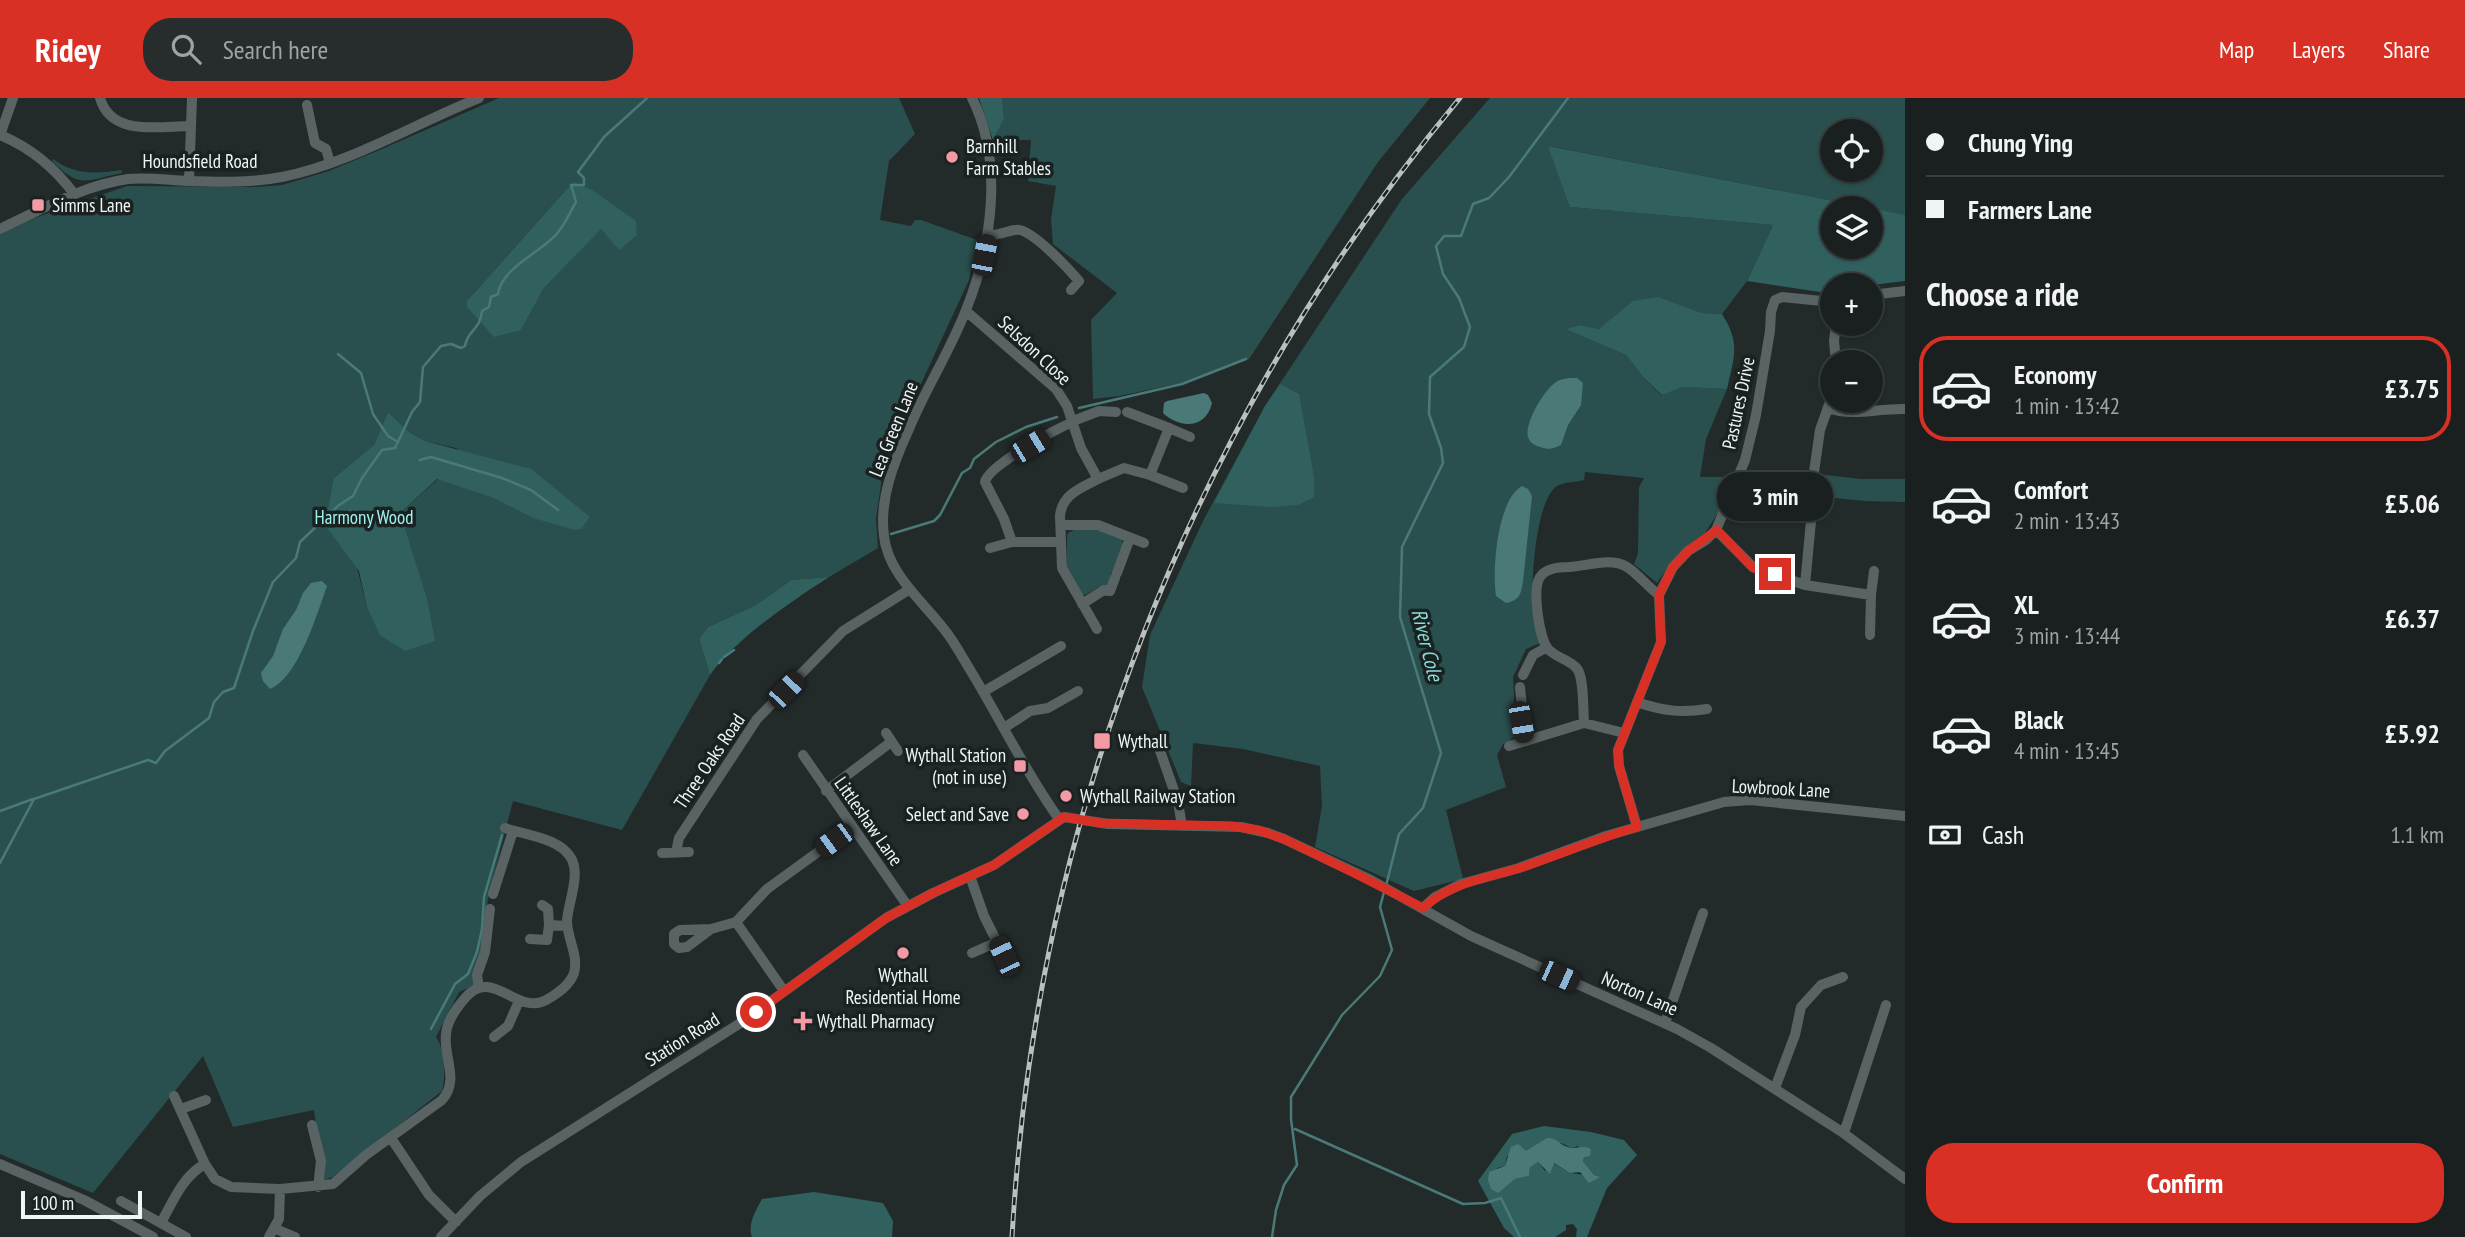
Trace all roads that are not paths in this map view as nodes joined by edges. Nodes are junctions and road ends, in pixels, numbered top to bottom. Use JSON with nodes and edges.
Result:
{"nodes":[{"id":1,"x":13,"y":98,"type":"edge"},
{"id":2,"x":100,"y":98,"type":"edge"},
{"id":3,"x":192,"y":98,"type":"edge"},
{"id":4,"x":479,"y":98,"type":"edge"},
{"id":5,"x":972,"y":98,"type":"edge"},
{"id":6,"x":307,"y":105,"type":"dead end"},
{"id":7,"x":191,"y":126,"type":"junction"},
{"id":8,"x":0,"y":135,"type":"edge"},
{"id":9,"x":330,"y":163,"type":"junction"},
{"id":10,"x":189,"y":181,"type":"junction"},
{"id":11,"x":75,"y":195,"type":"junction"},
{"id":12,"x":0,"y":229,"type":"edge"},
{"id":13,"x":988,"y":234,"type":"junction"},
{"id":14,"x":1071,"y":290,"type":"dead end"},
{"id":15,"x":1905,"y":291,"type":"edge"},
{"id":16,"x":1883,"y":294,"type":"edge"},
{"id":17,"x":1820,"y":301,"type":"edge"},
{"id":18,"x":966,"y":311,"type":"junction"},
{"id":19,"x":1883,"y":408,"type":"edge"},
{"id":20,"x":1905,"y":409,"type":"edge"},
{"id":21,"x":1826,"y":413,"type":"edge"},
{"id":22,"x":1073,"y":421,"type":"junction"},
{"id":23,"x":1169,"y":428,"type":"junction"},
{"id":24,"x":1190,"y":437,"type":"dead end"},
{"id":25,"x":1150,"y":475,"type":"junction"},
{"id":26,"x":1098,"y":479,"type":"junction"},
{"id":27,"x":1183,"y":488,"type":"dead end"},
{"id":28,"x":1061,"y":525,"type":"junction"},
{"id":29,"x":1717,"y":530,"type":"junction"},
{"id":30,"x":1130,"y":538,"type":"junction"},
{"id":31,"x":1012,"y":542,"type":"junction"},
{"id":32,"x":1060,"y":542,"type":"junction"},
{"id":33,"x":1144,"y":543,"type":"dead end"},
{"id":34,"x":990,"y":548,"type":"dead end"},
{"id":35,"x":1874,"y":571,"type":"dead end"},
{"id":36,"x":1805,"y":585,"type":"junction"},
{"id":37,"x":910,"y":589,"type":"junction"},
{"id":38,"x":1659,"y":595,"type":"junction"},
{"id":39,"x":1871,"y":595,"type":"junction"},
{"id":40,"x":1082,"y":604,"type":"junction"},
{"id":41,"x":1097,"y":629,"type":"dead end"},
{"id":42,"x":1870,"y":635,"type":"dead end"},
{"id":43,"x":1061,"y":646,"type":"dead end"},
{"id":44,"x":1547,"y":648,"type":"junction"},
{"id":45,"x":1078,"y":691,"type":"dead end"},
{"id":46,"x":983,"y":692,"type":"junction"},
{"id":47,"x":1692,"y":698,"type":"dead end"},
{"id":48,"x":1636,"y":702,"type":"junction"},
{"id":49,"x":1707,"y":709,"type":"dead end"},
{"id":50,"x":1694,"y":711,"type":"junction"},
{"id":51,"x":1584,"y":723,"type":"junction"},
{"id":52,"x":1004,"y":728,"type":"junction"},
{"id":53,"x":1624,"y":733,"type":"junction"},
{"id":54,"x":1525,"y":741,"type":"junction"},
{"id":55,"x":892,"y":742,"type":"dead end"},
{"id":56,"x":1158,"y":744,"type":"dead end"},
{"id":57,"x":1509,"y":746,"type":"dead end"},
{"id":58,"x":803,"y":755,"type":"dead end"},
{"id":59,"x":826,"y":790,"type":"junction"},
{"id":60,"x":1905,"y":816,"type":"edge"},
{"id":61,"x":1059,"y":819,"type":"junction"},
{"id":62,"x":1182,"y":826,"type":"junction"},
{"id":63,"x":1637,"y":827,"type":"junction"},
{"id":64,"x":851,"y":828,"type":"junction"},
{"id":65,"x":676,"y":852,"type":"junction"},
{"id":66,"x":689,"y":852,"type":"dead end"},
{"id":67,"x":662,"y":853,"type":"dead end"},
{"id":68,"x":970,"y":876,"type":"junction"},
{"id":69,"x":493,"y":894,"type":"dead end"},
{"id":70,"x":542,"y":905,"type":"dead end"},
{"id":71,"x":907,"y":905,"type":"junction"},
{"id":72,"x":1423,"y":908,"type":"junction"},
{"id":73,"x":490,"y":909,"type":"dead end"},
{"id":74,"x":1703,"y":913,"type":"dead end"},
{"id":75,"x":736,"y":922,"type":"junction"},
{"id":76,"x":549,"y":925,"type":"junction"},
{"id":77,"x":567,"y":926,"type":"junction"},
{"id":78,"x":711,"y":929,"type":"dead end"},
{"id":79,"x":530,"y":939,"type":"dead end"},
{"id":80,"x":998,"y":942,"type":"junction"},
{"id":81,"x":972,"y":953,"type":"dead end"},
{"id":82,"x":1004,"y":956,"type":"dead end"},
{"id":83,"x":1813,"y":973,"type":"dead end"},
{"id":84,"x":1843,"y":977,"type":"dead end"},
{"id":85,"x":1821,"y":985,"type":"junction"},
{"id":86,"x":479,"y":988,"type":"junction"},
{"id":87,"x":784,"y":991,"type":"junction"},
{"id":88,"x":519,"y":1001,"type":"junction"},
{"id":89,"x":1886,"y":1005,"type":"dead end"},
{"id":90,"x":1665,"y":1023,"type":"junction"},
{"id":91,"x":494,"y":1037,"type":"dead end"},
{"id":92,"x":1775,"y":1088,"type":"junction"},
{"id":93,"x":174,"y":1096,"type":"dead end"},
{"id":94,"x":206,"y":1100,"type":"dead end"},
{"id":95,"x":181,"y":1109,"type":"junction"},
{"id":96,"x":312,"y":1125,"type":"dead end"},
{"id":97,"x":1844,"y":1133,"type":"junction"},
{"id":98,"x":391,"y":1138,"type":"junction"},
{"id":99,"x":0,"y":1164,"type":"edge"},
{"id":100,"x":205,"y":1164,"type":"junction"},
{"id":101,"x":1905,"y":1179,"type":"edge"},
{"id":102,"x":318,"y":1187,"type":"junction"},
{"id":103,"x":280,"y":1189,"type":"junction"},
{"id":104,"x":121,"y":1201,"type":"dead end"},
{"id":105,"x":456,"y":1222,"type":"junction"},
{"id":106,"x":161,"y":1223,"type":"junction"},
{"id":107,"x":273,"y":1233,"type":"edge"},
{"id":108,"x":153,"y":1237,"type":"edge"},
{"id":109,"x":186,"y":1237,"type":"edge"},
{"id":110,"x":295,"y":1237,"type":"edge"},
{"id":111,"x":442,"y":1237,"type":"edge"}],
"edges":[{"from":1,"to":8,"type":"street"},
{"from":2,"to":7,"type":"street"},
{"from":3,"to":7,"type":"street"},
{"from":4,"to":9,"type":"street","name":"Houndsfield Road"},
{"from":5,"to":13,"type":"street","name":"Lea Green Lane"},
{"from":6,"to":9,"type":"street"},
{"from":7,"to":10,"type":"street"},
{"from":8,"to":11,"type":"street"},
{"from":9,"to":10,"type":"street","name":"Houndsfield Road"},
{"from":10,"to":11,"type":"street","name":"Houndsfield Road"},
{"from":11,"to":12,"type":"street","name":"Houndsfield Road"},
{"from":13,"to":14,"type":"street"},
{"from":13,"to":18,"type":"street","name":"Lea Green Lane"},
{"from":15,"to":16,"type":"street"},
{"from":17,"to":29,"type":"street","name":"Pastures Drive"},
{"from":18,"to":22,"type":"street","name":"Selsdon Close"},
{"from":18,"to":37,"type":"street","name":"Lea Green Lane"},
{"from":19,"to":20,"type":"street"},
{"from":21,"to":36,"type":"street"},
{"from":22,"to":23,"type":"street"},
{"from":22,"to":26,"type":"street","name":"Selsdon Close"},
{"from":22,"to":31,"type":"street"},
{"from":23,"to":24,"type":"street"},
{"from":23,"to":25,"type":"street"},
{"from":25,"to":26,"type":"street"},
{"from":25,"to":27,"type":"street"},
{"from":26,"to":28,"type":"street"},
{"from":28,"to":30,"type":"street"},
{"from":28,"to":32,"type":"street"},
{"from":29,"to":36,"type":"street"},
{"from":29,"to":38,"type":"street"},
{"from":30,"to":33,"type":"street"},
{"from":30,"to":40,"type":"street"},
{"from":31,"to":32,"type":"street"},
{"from":31,"to":34,"type":"street"},
{"from":32,"to":40,"type":"street"},
{"from":35,"to":39,"type":"street"},
{"from":36,"to":39,"type":"street"},
{"from":37,"to":46,"type":"street","name":"Lea Green Lane"},
{"from":37,"to":65,"type":"street","name":"Three Oaks Road"},
{"from":38,"to":44,"type":"street"},
{"from":38,"to":48,"type":"street"},
{"from":39,"to":42,"type":"street"},
{"from":40,"to":41,"type":"street"},
{"from":43,"to":46,"type":"street"},
{"from":44,"to":51,"type":"street"},
{"from":44,"to":54,"type":"street"},
{"from":45,"to":52,"type":"street"},
{"from":46,"to":52,"type":"street","name":"Lea Green Lane"},
{"from":47,"to":50,"type":"street"},
{"from":48,"to":50,"type":"street"},
{"from":48,"to":53,"type":"street"},
{"from":49,"to":50,"type":"street"},
{"from":51,"to":53,"type":"street"},
{"from":51,"to":54,"type":"street"},
{"from":52,"to":61,"type":"street","name":"Lea Green Lane"},
{"from":53,"to":63,"type":"street"},
{"from":54,"to":57,"type":"street"},
{"from":55,"to":59,"type":"street"},
{"from":56,"to":62,"type":"street"},
{"from":58,"to":59,"type":"street","name":"Littleshaw Lane"},
{"from":59,"to":64,"type":"street","name":"Littleshaw Lane"},
{"from":60,"to":63,"type":"street","name":"Lowbrook Lane"},
{"from":61,"to":62,"type":"street","name":"Norton Lane"},
{"from":61,"to":68,"type":"street","name":"Station Road"},
{"from":62,"to":72,"type":"street","name":"Norton Lane"},
{"from":63,"to":72,"type":"street","name":"Lowbrook Lane"},
{"from":64,"to":71,"type":"street","name":"Littleshaw Lane"},
{"from":64,"to":75,"type":"street"},
{"from":65,"to":66,"type":"street"},
{"from":65,"to":67,"type":"street"},
{"from":68,"to":71,"type":"street","name":"Station Road"},
{"from":68,"to":80,"type":"street"},
{"from":69,"to":77,"type":"street"},
{"from":70,"to":76,"type":"street"},
{"from":71,"to":87,"type":"street","name":"Station Road"},
{"from":72,"to":90,"type":"street","name":"Norton Lane"},
{"from":73,"to":86,"type":"street"},
{"from":74,"to":90,"type":"street"},
{"from":75,"to":78,"type":"street"},
{"from":75,"to":87,"type":"street"},
{"from":76,"to":77,"type":"street"},
{"from":76,"to":79,"type":"street"},
{"from":77,"to":88,"type":"street"},
{"from":80,"to":81,"type":"street"},
{"from":80,"to":82,"type":"street"},
{"from":83,"to":85,"type":"street"},
{"from":84,"to":85,"type":"street"},
{"from":85,"to":92,"type":"street"},
{"from":86,"to":88,"type":"street"},
{"from":86,"to":98,"type":"street"},
{"from":87,"to":105,"type":"street","name":"Station Road"},
{"from":88,"to":91,"type":"street"},
{"from":89,"to":97,"type":"street"},
{"from":90,"to":92,"type":"street","name":"Norton Lane"},
{"from":92,"to":97,"type":"street","name":"Norton Lane"},
{"from":93,"to":95,"type":"street"},
{"from":94,"to":95,"type":"street"},
{"from":95,"to":100,"type":"street"},
{"from":96,"to":102,"type":"street"},
{"from":97,"to":101,"type":"street","name":"Norton Lane"},
{"from":98,"to":102,"type":"street"},
{"from":98,"to":105,"type":"street"},
{"from":99,"to":108,"type":"street"},
{"from":100,"to":103,"type":"street"},
{"from":100,"to":106,"type":"street"},
{"from":102,"to":103,"type":"street"},
{"from":103,"to":107,"type":"street"},
{"from":104,"to":106,"type":"street"},
{"from":105,"to":111,"type":"street","name":"Station Road"},
{"from":106,"to":109,"type":"street"},
{"from":107,"to":110,"type":"street"}]}
